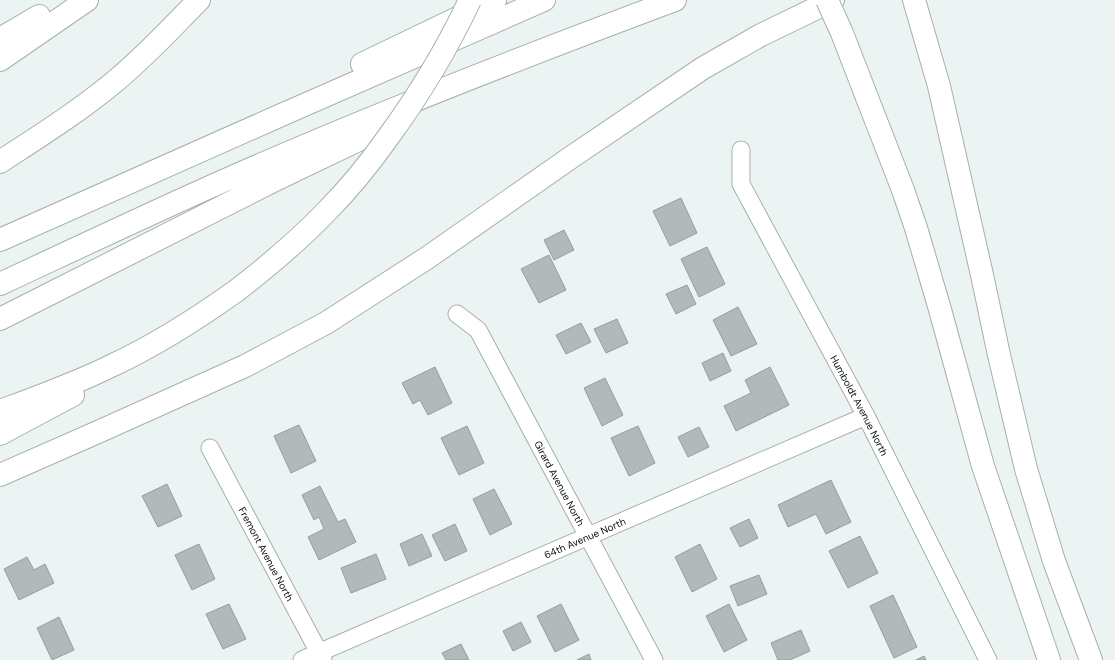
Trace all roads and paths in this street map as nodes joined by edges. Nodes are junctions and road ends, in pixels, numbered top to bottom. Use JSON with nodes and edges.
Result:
{"nodes":[{"id":1,"x":66,"y":0,"type":"edge"},
{"id":2,"x":87,"y":0,"type":"edge"},
{"id":3,"x":199,"y":0,"type":"edge"},
{"id":4,"x":470,"y":0,"type":"edge"},
{"id":5,"x":494,"y":0,"type":"edge"},
{"id":6,"x":544,"y":0,"type":"edge"},
{"id":7,"x":675,"y":0,"type":"edge"},
{"id":8,"x":827,"y":0,"type":"edge"},
{"id":9,"x":833,"y":0,"type":"edge"},
{"id":10,"x":914,"y":0,"type":"edge"},
{"id":11,"x":603,"y":27,"type":"junction"},
{"id":12,"x":0,"y":39,"type":"edge"},
{"id":13,"x":0,"y":60,"type":"edge"},
{"id":14,"x":741,"y":150,"type":"dead end"},
{"id":15,"x":0,"y":162,"type":"edge"},
{"id":16,"x":8,"y":237,"type":"edge"},
{"id":17,"x":0,"y":284,"type":"edge"},
{"id":18,"x":457,"y":314,"type":"dead end"},
{"id":19,"x":0,"y":319,"type":"edge"},
{"id":20,"x":191,"y":322,"type":"junction"},
{"id":21,"x":0,"y":411,"type":"edge"},
{"id":22,"x":866,"y":416,"type":"junction"},
{"id":23,"x":0,"y":434,"type":"edge"},
{"id":24,"x":210,"y":448,"type":"dead end"},
{"id":25,"x":0,"y":475,"type":"edge"},
{"id":26,"x":588,"y":536,"type":"junction"},
{"id":27,"x":321,"y":656,"type":"edge"},
{"id":28,"x":302,"y":660,"type":"edge"},
{"id":29,"x":654,"y":660,"type":"edge"},
{"id":30,"x":988,"y":660,"type":"edge"},
{"id":31,"x":1049,"y":660,"type":"edge"},
{"id":32,"x":1091,"y":660,"type":"edge"}],
"edges":[{"from":1,"to":12,"type":"highway"},
{"from":2,"to":13,"type":"highway"},
{"from":3,"to":15,"type":"highway"},
{"from":4,"to":20,"type":"highway","bridge":true},
{"from":5,"to":16,"type":"highway"},
{"from":6,"to":16,"type":"highway"},
{"from":7,"to":11,"type":"highway"},
{"from":8,"to":31,"type":"highway","bridge":true},
{"from":9,"to":25,"type":"highway"},
{"from":10,"to":32,"type":"highway"},
{"from":11,"to":17,"type":"highway"},
{"from":11,"to":19,"type":"highway"},
{"from":14,"to":22,"type":"street","name":"Humboldt Avenue North"},
{"from":18,"to":26,"type":"street","name":"Girard Avenue North"},
{"from":20,"to":21,"type":"highway"},
{"from":20,"to":23,"type":"highway"},
{"from":22,"to":26,"type":"street","name":"64th Avenue North"},
{"from":22,"to":30,"type":"street","name":"Humboldt Avenue North"},
{"from":24,"to":27,"type":"street","name":"Fremont Avenue North"},
{"from":26,"to":27,"type":"street","name":"64th Avenue North"},
{"from":26,"to":29,"type":"street","name":"Girard Avenue North"},
{"from":27,"to":28,"type":"street","name":"64th Avenue North"}]}
